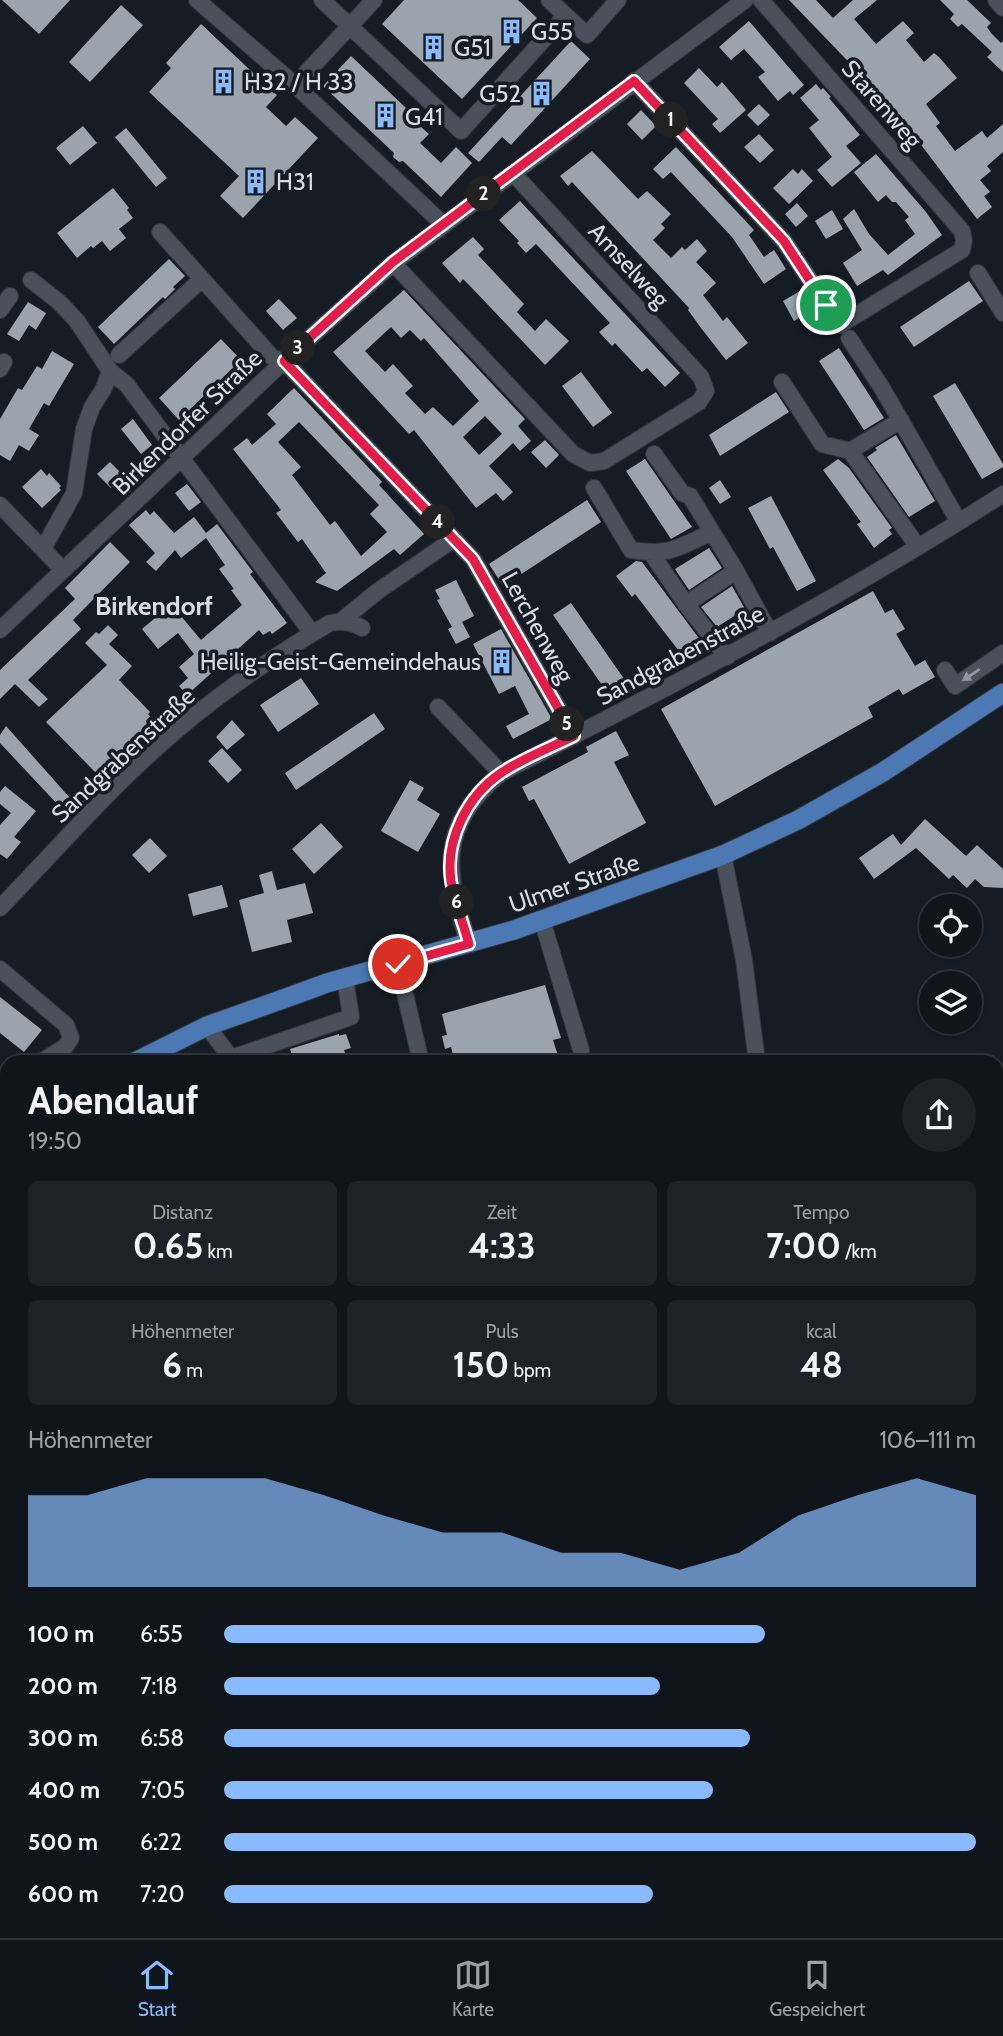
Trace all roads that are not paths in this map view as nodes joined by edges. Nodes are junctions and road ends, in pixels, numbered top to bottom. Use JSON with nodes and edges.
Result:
{"nodes":[{"id":1,"x":322,"y":0,"type":"edge"},
{"id":2,"x":374,"y":0,"type":"edge"},
{"id":3,"x":549,"y":0,"type":"edge"},
{"id":4,"x":618,"y":0,"type":"edge"},
{"id":5,"x":745,"y":0,"type":"edge"},
{"id":6,"x":761,"y":0,"type":"edge"},
{"id":7,"x":996,"y":0,"type":"edge"},
{"id":8,"x":199,"y":1,"type":"edge"},
{"id":9,"x":1003,"y":8,"type":"edge"},
{"id":10,"x":565,"y":16,"type":"junction"},
{"id":11,"x":350,"y":27,"type":"junction"},
{"id":12,"x":634,"y":81,"type":"junction"},
{"id":13,"x":295,"y":85,"type":"junction"},
{"id":14,"x":513,"y":173,"type":"junction"},
{"id":15,"x":443,"y":224,"type":"junction"},
{"id":16,"x":160,"y":232,"type":"dead end"},
{"id":17,"x":393,"y":262,"type":"junction"},
{"id":18,"x":978,"y":273,"type":"dead end"},
{"id":19,"x":202,"y":279,"type":"junction"},
{"id":20,"x":32,"y":280,"type":"dead end"},
{"id":21,"x":10,"y":296,"type":"dead end"},
{"id":22,"x":0,"y":310,"type":"edge"},
{"id":23,"x":1003,"y":313,"type":"edge"},
{"id":24,"x":844,"y":332,"type":"junction"},
{"id":25,"x":119,"y":355,"type":"dead end"},
{"id":26,"x":284,"y":361,"type":"junction"},
{"id":27,"x":110,"y":371,"type":"junction"},
{"id":28,"x":782,"y":382,"type":"dead end"},
{"id":29,"x":901,"y":420,"type":"junction"},
{"id":30,"x":850,"y":451,"type":"junction"},
{"id":31,"x":654,"y":454,"type":"dead end"},
{"id":32,"x":184,"y":458,"type":"junction"},
{"id":33,"x":594,"y":488,"type":"dead end"},
{"id":34,"x":1003,"y":494,"type":"edge"},
{"id":35,"x":0,"y":505,"type":"edge"},
{"id":36,"x":959,"y":522,"type":"junction"},
{"id":37,"x":712,"y":531,"type":"junction"},
{"id":38,"x":454,"y":539,"type":"junction"},
{"id":39,"x":918,"y":547,"type":"junction"},
{"id":40,"x":43,"y":549,"type":"junction"},
{"id":41,"x":651,"y":553,"type":"junction"},
{"id":42,"x":63,"y":570,"type":"junction"},
{"id":43,"x":736,"y":571,"type":"junction"},
{"id":44,"x":686,"y":604,"type":"junction"},
{"id":45,"x":341,"y":621,"type":"junction"},
{"id":46,"x":362,"y":628,"type":"dead end"},
{"id":47,"x":0,"y":630,"type":"edge"},
{"id":48,"x":312,"y":633,"type":"junction"},
{"id":49,"x":770,"y":633,"type":"junction"},
{"id":50,"x":1003,"y":653,"type":"edge"},
{"id":51,"x":727,"y":657,"type":"junction"},
{"id":52,"x":945,"y":670,"type":"dead end"},
{"id":53,"x":1003,"y":693,"type":"edge"},
{"id":54,"x":438,"y":707,"type":"dead end"},
{"id":55,"x":574,"y":736,"type":"junction"},
{"id":56,"x":501,"y":773,"type":"junction"},
{"id":57,"x":723,"y":855,"type":"junction"},
{"id":58,"x":0,"y":908,"type":"edge"},
{"id":59,"x":542,"y":920,"type":"junction"},
{"id":60,"x":469,"y":944,"type":"junction"},
{"id":61,"x":398,"y":964,"type":"junction"},
{"id":62,"x":0,"y":969,"type":"edge"},
{"id":63,"x":345,"y":978,"type":"junction"},
{"id":64,"x":207,"y":1026,"type":"junction"},
{"id":65,"x":582,"y":1050,"type":"dead end"},
{"id":66,"x":52,"y":1055,"type":"edge"},
{"id":67,"x":149,"y":1055,"type":"edge"},
{"id":68,"x":229,"y":1055,"type":"edge"},
{"id":69,"x":240,"y":1055,"type":"edge"},
{"id":70,"x":419,"y":1055,"type":"edge"},
{"id":71,"x":756,"y":1055,"type":"edge"}],
"edges":[{"from":1,"to":11,"type":"street"},
{"from":2,"to":11,"type":"street"},
{"from":3,"to":10,"type":"street"},
{"from":4,"to":10,"type":"street"},
{"from":5,"to":12,"type":"street","name":"Birkendorfer Straße"},
{"from":6,"to":24,"type":"street","name":"Starenweg"},
{"from":7,"to":9,"type":"street"},
{"from":8,"to":13,"type":"street"},
{"from":10,"to":11,"type":"street"},
{"from":11,"to":13,"type":"street"},
{"from":12,"to":14,"type":"street","name":"Birkendorfer Straße"},
{"from":12,"to":24,"type":"street"},
{"from":13,"to":15,"type":"street"},
{"from":14,"to":15,"type":"street","name":"Birkendorfer Straße"},
{"from":14,"to":17,"type":"street","name":"Amselweg"},
{"from":15,"to":17,"type":"street","name":"Birkendorfer Straße"},
{"from":16,"to":19,"type":"street","name":"Lerchenweg"},
{"from":17,"to":26,"type":"street","name":"Birkendorfer Straße"},
{"from":18,"to":23,"type":"street"},
{"from":19,"to":25,"type":"street"},
{"from":19,"to":26,"type":"street","name":"Lerchenweg"},
{"from":20,"to":27,"type":"street"},
{"from":21,"to":22,"type":"street"},
{"from":24,"to":29,"type":"street"},
{"from":26,"to":32,"type":"street","name":"Birkendorfer Straße"},
{"from":26,"to":38,"type":"street","name":"Lerchenweg"},
{"from":27,"to":32,"type":"street"},
{"from":27,"to":40,"type":"street"},
{"from":28,"to":30,"type":"street"},
{"from":29,"to":30,"type":"street"},
{"from":29,"to":36,"type":"street"},
{"from":30,"to":39,"type":"street"},
{"from":31,"to":37,"type":"street"},
{"from":32,"to":42,"type":"street","name":"Birkendorfer Straße"},
{"from":32,"to":48,"type":"street"},
{"from":33,"to":41,"type":"street"},
{"from":34,"to":36,"type":"street","name":"Sandgrabenstraße"},
{"from":35,"to":40,"type":"street"},
{"from":36,"to":39,"type":"street","name":"Sandgrabenstraße"},
{"from":37,"to":41,"type":"street"},
{"from":37,"to":43,"type":"street"},
{"from":38,"to":45,"type":"street","name":"Sandgrabenstraße"},
{"from":38,"to":55,"type":"street","name":"Lerchenweg"},
{"from":39,"to":49,"type":"street","name":"Sandgrabenstraße"},
{"from":40,"to":42,"type":"street"},
{"from":41,"to":44,"type":"street"},
{"from":42,"to":47,"type":"street","name":"Birkendorfer Straße"},
{"from":43,"to":44,"type":"street"},
{"from":43,"to":49,"type":"street"},
{"from":44,"to":51,"type":"street"},
{"from":45,"to":46,"type":"street"},
{"from":45,"to":48,"type":"street","name":"Sandgrabenstraße"},
{"from":48,"to":58,"type":"street","name":"Sandgrabenstraße"},
{"from":49,"to":51,"type":"street","name":"Sandgrabenstraße"},
{"from":50,"to":52,"type":"street","one_way":true},
{"from":51,"to":55,"type":"street","name":"Sandgrabenstraße"},
{"from":53,"to":57,"type":"main road","name":"Ulmer Straße"},
{"from":54,"to":56,"type":"street"},
{"from":55,"to":56,"type":"street","name":"Sandgrabenstraße"},
{"from":56,"to":60,"type":"street","name":"Sandgrabenstraße"},
{"from":57,"to":59,"type":"main road","name":"Ulmer Straße"},
{"from":57,"to":71,"type":"street"},
{"from":59,"to":60,"type":"main road","name":"Ulmer Straße"},
{"from":59,"to":65,"type":"street"},
{"from":60,"to":61,"type":"main road","name":"Ulmer Straße"},
{"from":61,"to":63,"type":"main road","name":"Ulmer Straße"},
{"from":61,"to":70,"type":"street"},
{"from":62,"to":66,"type":"street"},
{"from":63,"to":64,"type":"main road","name":"Ulmer Straße"},
{"from":63,"to":69,"type":"street"},
{"from":64,"to":67,"type":"main road","name":"Ulmer Straße"},
{"from":64,"to":68,"type":"street"}]}
